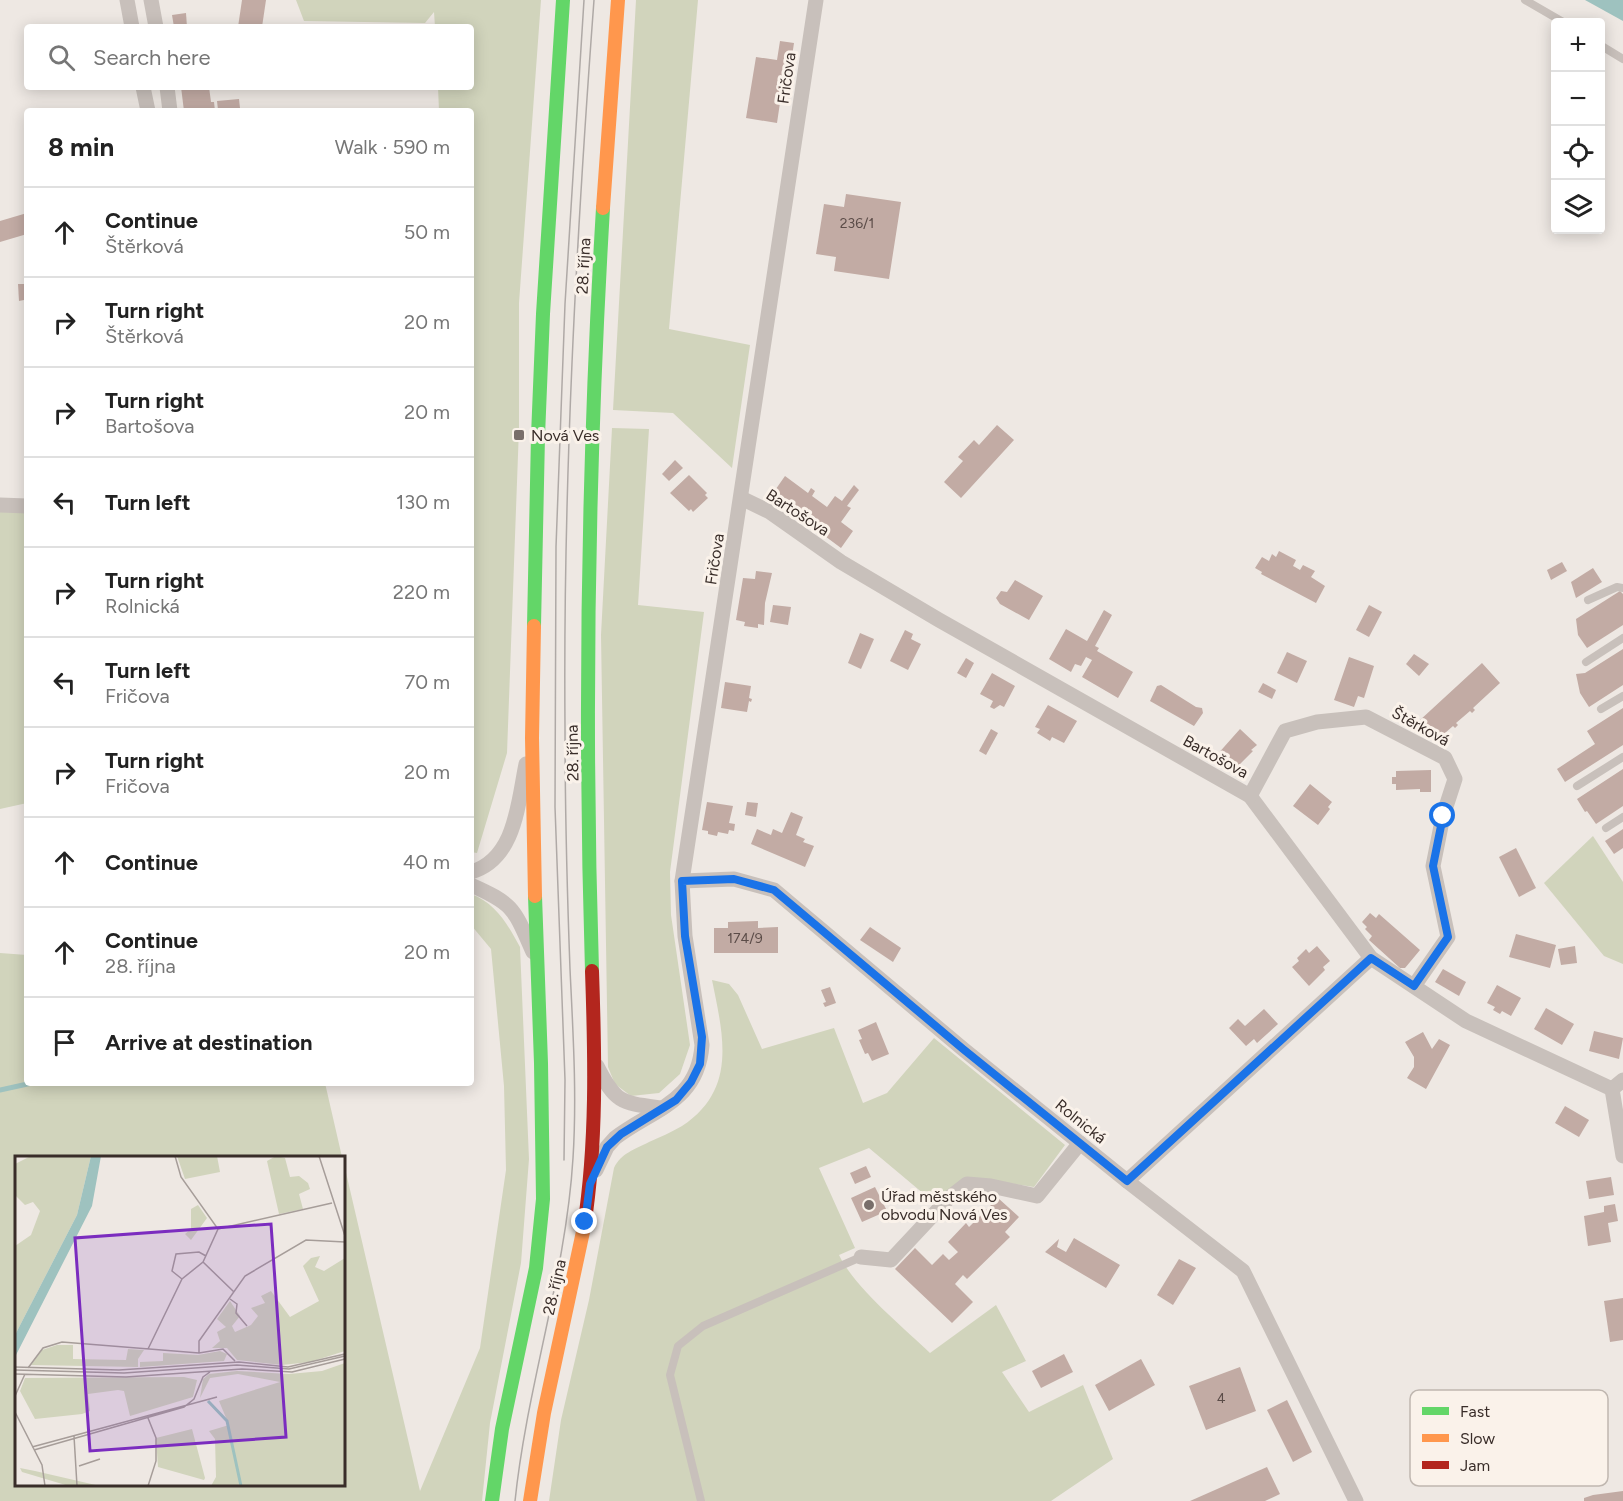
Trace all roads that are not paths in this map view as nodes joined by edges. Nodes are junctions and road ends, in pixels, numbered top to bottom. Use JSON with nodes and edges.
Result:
{"nodes":[{"id":1,"x":127,"y":0,"type":"edge"},
{"id":2,"x":151,"y":0,"type":"edge"},
{"id":3,"x":563,"y":0,"type":"edge"},
{"id":4,"x":618,"y":0,"type":"edge"},
{"id":5,"x":816,"y":0,"type":"edge"},
{"id":6,"x":1525,"y":0,"type":"edge"},
{"id":7,"x":1556,"y":18,"type":"edge"},
{"id":8,"x":131,"y":24,"type":"edge"},
{"id":9,"x":155,"y":24,"type":"edge"},
{"id":10,"x":1605,"y":48,"type":"edge"},
{"id":11,"x":1623,"y":58,"type":"edge"},
{"id":12,"x":144,"y":90,"type":"edge"},
{"id":13,"x":167,"y":90,"type":"edge"},
{"id":14,"x":147,"y":108,"type":"edge"},
{"id":15,"x":170,"y":108,"type":"edge"},
{"id":16,"x":741,"y":498,"type":"junction"},
{"id":17,"x":0,"y":505,"type":"edge"},
{"id":18,"x":24,"y":507,"type":"edge"},
{"id":19,"x":1623,"y":588,"type":"edge"},
{"id":20,"x":1588,"y":600,"type":"dead end"},
{"id":21,"x":1623,"y":638,"type":"edge"},
{"id":22,"x":1586,"y":662,"type":"dead end"},
{"id":23,"x":1623,"y":696,"type":"edge"},
{"id":24,"x":1601,"y":709,"type":"dead end"},
{"id":25,"x":532,"y":738,"type":"junction"},
{"id":26,"x":1623,"y":757,"type":"edge"},
{"id":27,"x":1577,"y":786,"type":"dead end"},
{"id":28,"x":1251,"y":796,"type":"junction"},
{"id":29,"x":1623,"y":817,"type":"edge"},
{"id":30,"x":1606,"y":828,"type":"dead end"},
{"id":31,"x":474,"y":871,"type":"edge"},
{"id":32,"x":682,"y":881,"type":"junction"},
{"id":33,"x":474,"y":886,"type":"edge"},
{"id":34,"x":536,"y":958,"type":"junction"},
{"id":35,"x":1371,"y":958,"type":"junction"},
{"id":36,"x":1414,"y":986,"type":"junction"},
{"id":37,"x":595,"y":1061,"type":"junction"},
{"id":38,"x":1618,"y":1084,"type":"edge"},
{"id":39,"x":662,"y":1108,"type":"junction"},
{"id":40,"x":1080,"y":1143,"type":"junction"},
{"id":41,"x":1622,"y":1148,"type":"edge"},
{"id":42,"x":1127,"y":1181,"type":"junction"},
{"id":43,"x":590,"y":1184,"type":"junction"},
{"id":44,"x":861,"y":1257,"type":"joint"},
{"id":45,"x":492,"y":1501,"type":"edge"},
{"id":46,"x":530,"y":1501,"type":"edge"},
{"id":47,"x":701,"y":1501,"type":"edge"},
{"id":48,"x":1356,"y":1501,"type":"edge"}],
"edges":[{"from":1,"to":8,"type":"street"},
{"from":2,"to":9,"type":"street"},
{"from":3,"to":25,"type":"main road","name":"28. října"},
{"from":4,"to":37,"type":"main road","name":"28. října"},
{"from":5,"to":16,"type":"street","name":"Fričova"},
{"from":6,"to":7,"type":"lane"},
{"from":10,"to":11,"type":"lane"},
{"from":12,"to":14,"type":"street"},
{"from":13,"to":15,"type":"street"},
{"from":16,"to":28,"type":"street","name":"Bartošova"},
{"from":16,"to":32,"type":"street","name":"Fričova"},
{"from":17,"to":18,"type":"street"},
{"from":19,"to":20,"type":"lane"},
{"from":21,"to":22,"type":"lane"},
{"from":23,"to":24,"type":"lane"},
{"from":25,"to":31,"type":"street"},
{"from":25,"to":34,"type":"main road","name":"28. října"},
{"from":26,"to":27,"type":"lane"},
{"from":28,"to":35,"type":"street","name":"Bartošova"},
{"from":28,"to":36,"type":"street","name":"Štěrková"},
{"from":29,"to":30,"type":"lane"},
{"from":32,"to":39,"type":"street","name":"Fričova"},
{"from":32,"to":40,"type":"street","name":"Rolnická"},
{"from":33,"to":34,"type":"street"},
{"from":34,"to":45,"type":"main road","name":"28. října"},
{"from":35,"to":36,"type":"street","name":"Bartošova"},
{"from":35,"to":42,"type":"street"},
{"from":36,"to":38,"type":"street","name":"Bartošova"},
{"from":37,"to":39,"type":"street"},
{"from":37,"to":43,"type":"main road","name":"28. října"},
{"from":38,"to":41,"type":"street"},
{"from":39,"to":43,"type":"street","name":"Fričova"},
{"from":40,"to":42,"type":"street","name":"Rolnická"},
{"from":40,"to":44,"type":"street"},
{"from":42,"to":48,"type":"street","name":"Rolnická"},
{"from":43,"to":46,"type":"main road","name":"28. října"},
{"from":44,"to":47,"type":"lane"}]}
